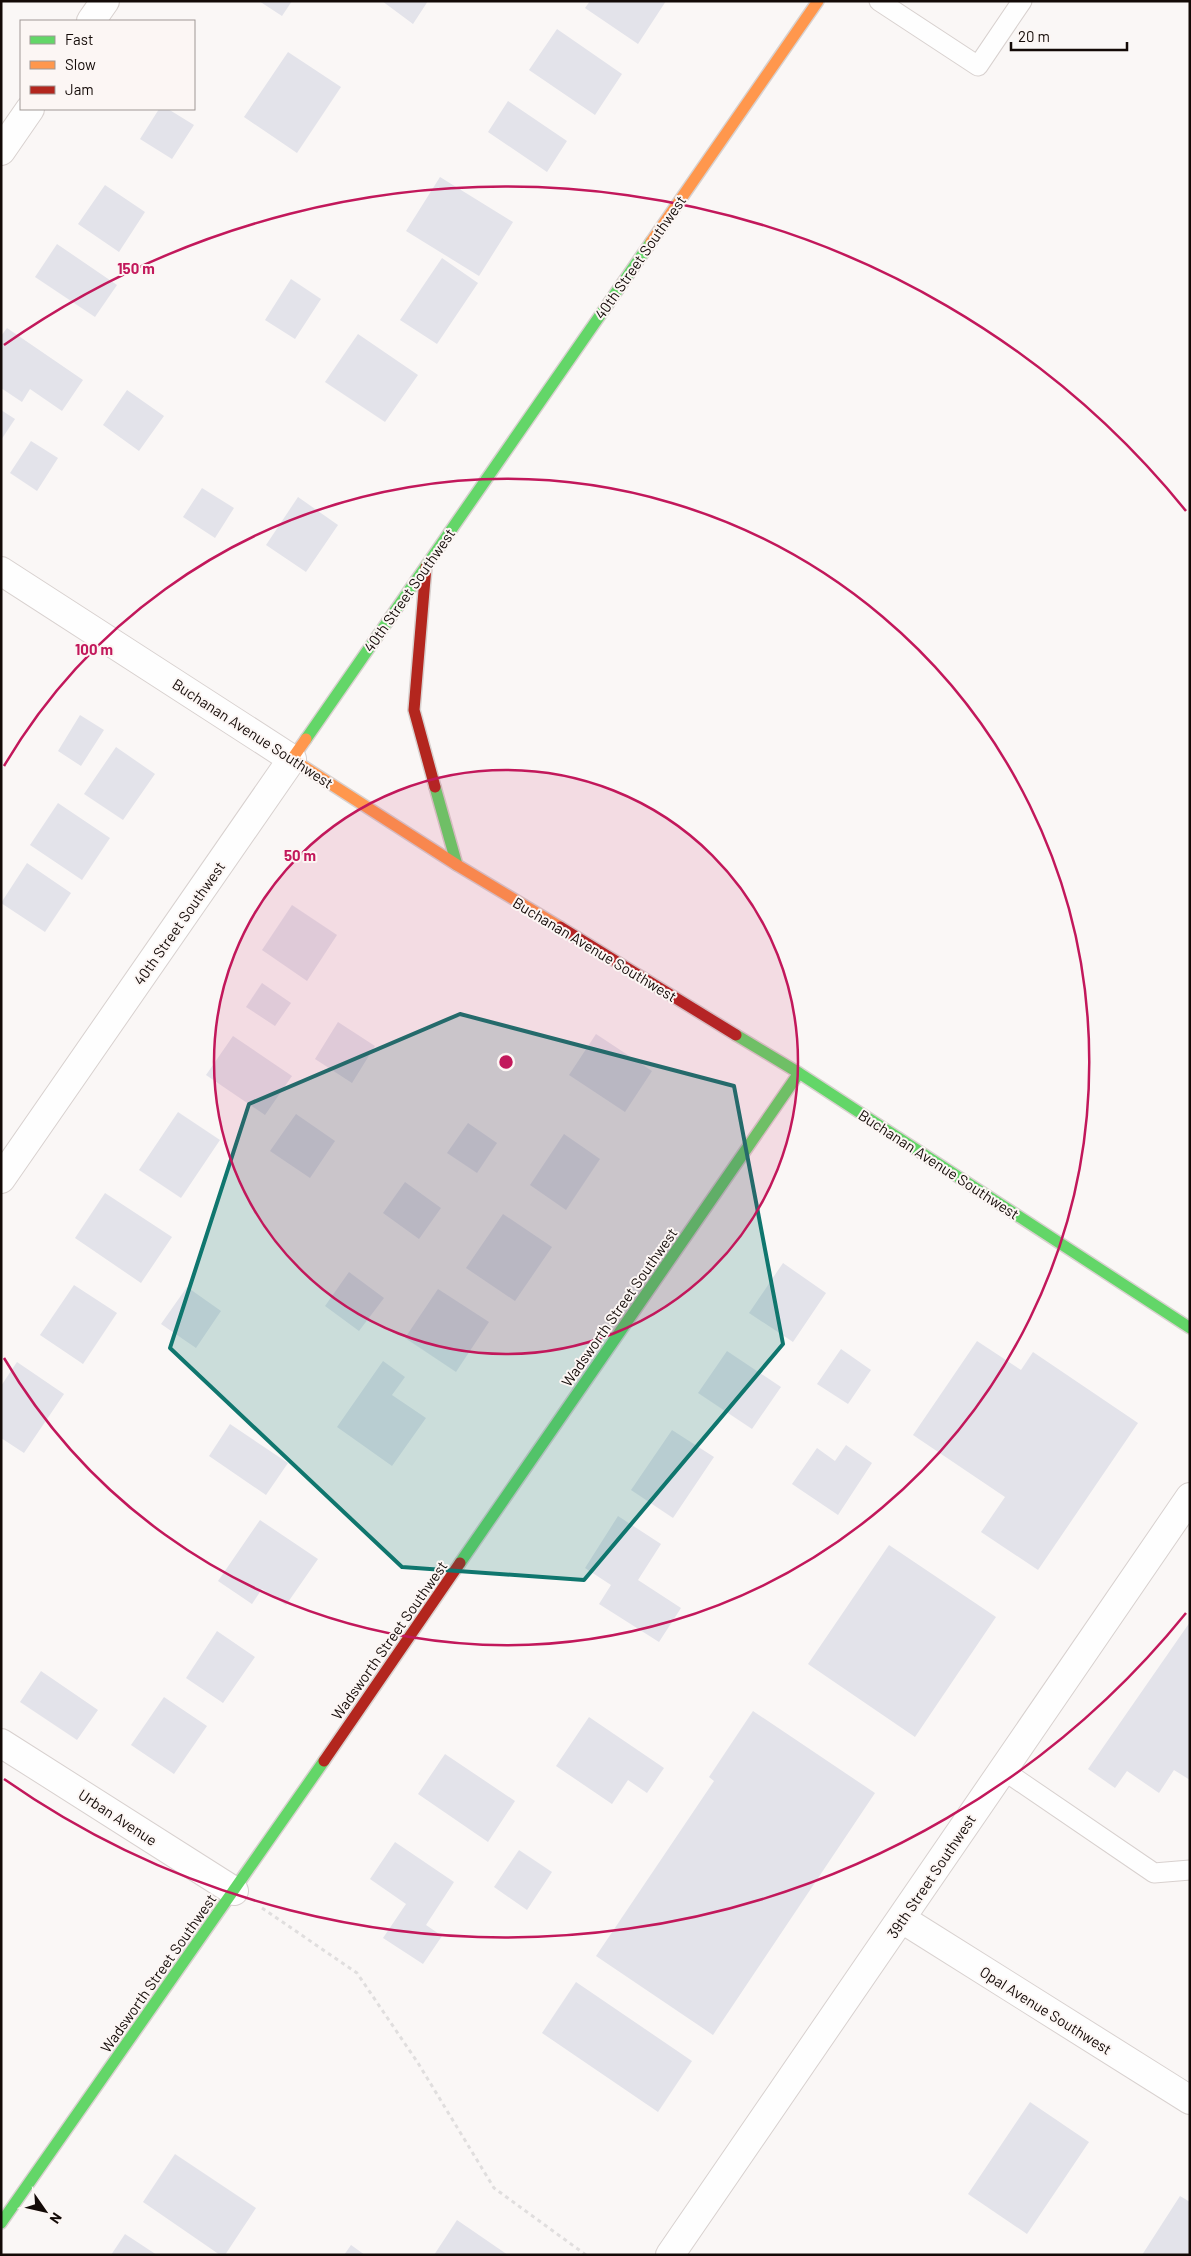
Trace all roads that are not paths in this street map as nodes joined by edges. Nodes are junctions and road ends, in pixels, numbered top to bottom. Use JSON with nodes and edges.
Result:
{"nodes":[{"id":1,"x":105,"y":1,"type":"edge"},
{"id":2,"x":818,"y":1,"type":"edge"},
{"id":3,"x":879,"y":1,"type":"edge"},
{"id":4,"x":1022,"y":1,"type":"edge"},
{"id":5,"x":92,"y":20,"type":"edge"},
{"id":6,"x":29,"y":110,"type":"edge"},
{"id":7,"x":1,"y":151,"type":"edge"},
{"id":8,"x":426,"y":566,"type":"junction"},
{"id":9,"x":1,"y":571,"type":"edge"},
{"id":10,"x":292,"y":758,"type":"junction"},
{"id":11,"x":457,"y":865,"type":"junction"},
{"id":12,"x":799,"y":1073,"type":"junction"},
{"id":13,"x":1,"y":1179,"type":"edge"},
{"id":14,"x":1190,"y":1328,"type":"edge"},
{"id":15,"x":1190,"y":1497,"type":"edge"},
{"id":16,"x":1,"y":1743,"type":"edge"},
{"id":17,"x":1003,"y":1770,"type":"junction"},
{"id":18,"x":1190,"y":1870,"type":"edge"},
{"id":19,"x":234,"y":1892,"type":"junction"},
{"id":20,"x":902,"y":1918,"type":"junction"},
{"id":21,"x":1188,"y":2096,"type":"edge"},
{"id":22,"x":1,"y":2222,"type":"edge"},
{"id":23,"x":670,"y":2255,"type":"edge"}],
"edges":[{"from":1,"to":5,"type":"street"},
{"from":2,"to":8,"type":"street","name":"40th Street Southwest"},
{"from":3,"to":4,"type":"lane"},
{"from":6,"to":7,"type":"street"},
{"from":8,"to":10,"type":"street","name":"40th Street Southwest"},
{"from":8,"to":11,"type":"street"},
{"from":9,"to":10,"type":"street","name":"Buchanan Avenue Southwest"},
{"from":10,"to":11,"type":"street","name":"Buchanan Avenue Southwest"},
{"from":10,"to":13,"type":"street","name":"40th Street Southwest"},
{"from":11,"to":12,"type":"street","name":"Buchanan Avenue Southwest"},
{"from":12,"to":14,"type":"street","name":"Buchanan Avenue Southwest"},
{"from":12,"to":19,"type":"street","name":"Wadsworth Street Southwest"},
{"from":15,"to":17,"type":"street","name":"39th Street Southwest"},
{"from":16,"to":19,"type":"street","name":"Urban Avenue"},
{"from":17,"to":18,"type":"lane"},
{"from":17,"to":20,"type":"street","name":"39th Street Southwest"},
{"from":19,"to":22,"type":"street","name":"Wadsworth Street Southwest"},
{"from":20,"to":21,"type":"street","name":"Opal Avenue Southwest"},
{"from":20,"to":23,"type":"street","name":"39th Street Southwest"}]}
